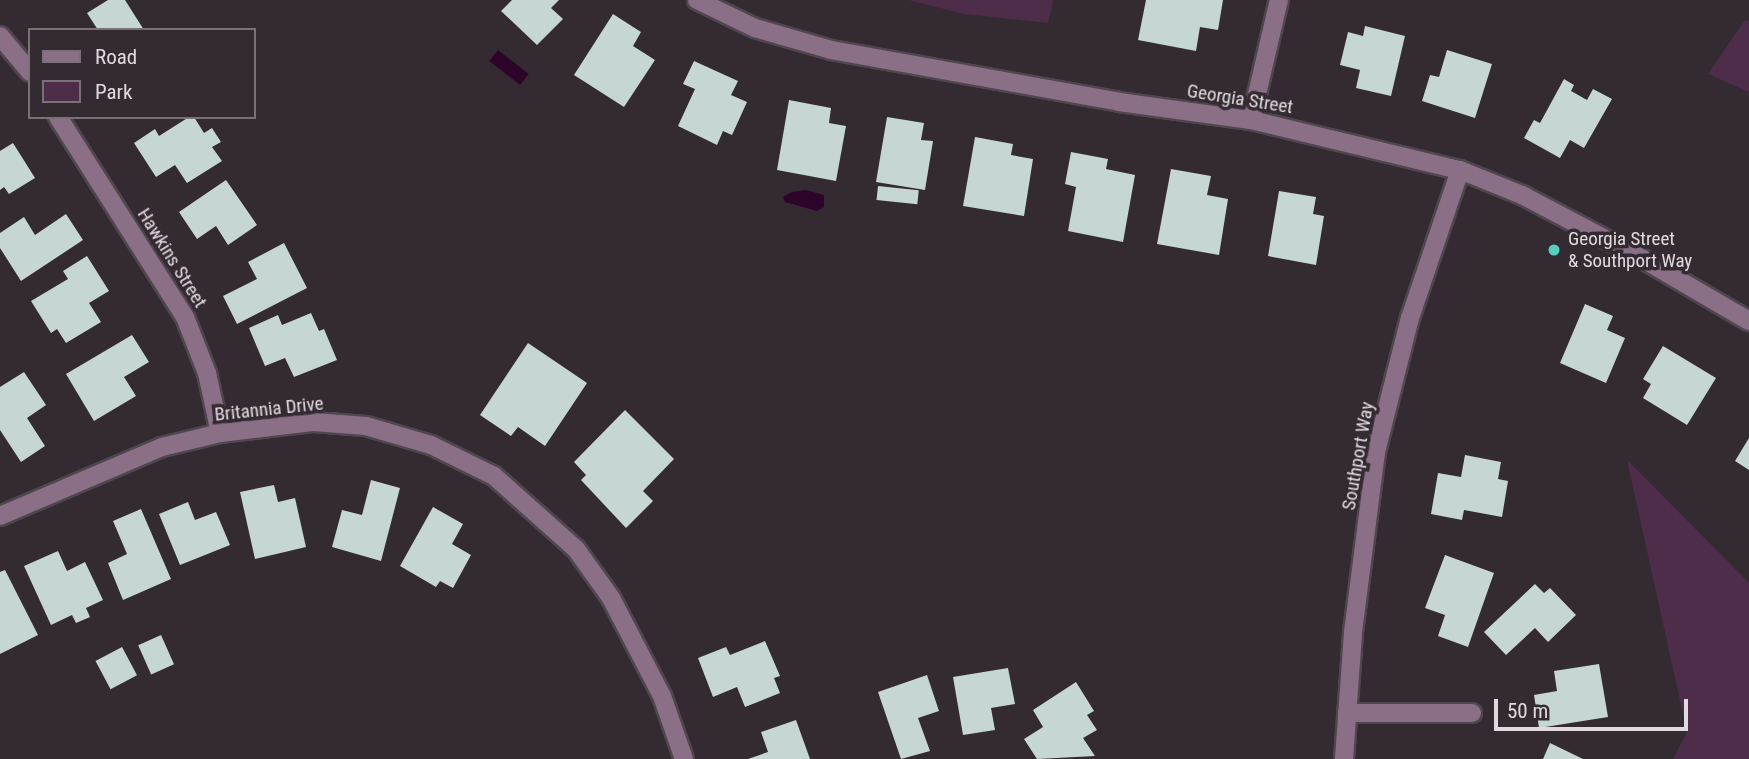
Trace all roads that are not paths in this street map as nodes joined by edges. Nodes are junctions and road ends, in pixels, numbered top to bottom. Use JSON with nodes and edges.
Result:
{"nodes":[{"id":1,"x":697,"y":0,"type":"edge"},
{"id":2,"x":1279,"y":0,"type":"edge"},
{"id":3,"x":0,"y":36,"type":"edge"},
{"id":4,"x":28,"y":70,"type":"edge"},
{"id":5,"x":59,"y":119,"type":"edge"},
{"id":6,"x":1251,"y":120,"type":"junction"},
{"id":7,"x":1460,"y":170,"type":"junction"},
{"id":8,"x":1749,"y":321,"type":"edge"},
{"id":9,"x":220,"y":433,"type":"junction"},
{"id":10,"x":0,"y":516,"type":"edge"},
{"id":11,"x":1347,"y":713,"type":"junction"},
{"id":12,"x":1472,"y":713,"type":"dead end"},
{"id":13,"x":684,"y":759,"type":"edge"},
{"id":14,"x":1344,"y":759,"type":"edge"}],
"edges":[{"from":1,"to":6,"type":"street","name":"Georgia Street"},
{"from":2,"to":6,"type":"street"},
{"from":3,"to":4,"type":"street"},
{"from":5,"to":9,"type":"street","name":"Hawkins Street"},
{"from":6,"to":7,"type":"street","name":"Georgia Street"},
{"from":7,"to":8,"type":"street","name":"Georgia Street"},
{"from":7,"to":11,"type":"street","name":"Southport Way"},
{"from":9,"to":10,"type":"street","name":"Britannia Drive"},
{"from":9,"to":13,"type":"street","name":"Britannia Drive"},
{"from":11,"to":12,"type":"street"},
{"from":11,"to":14,"type":"street","name":"Southport Way"}]}
